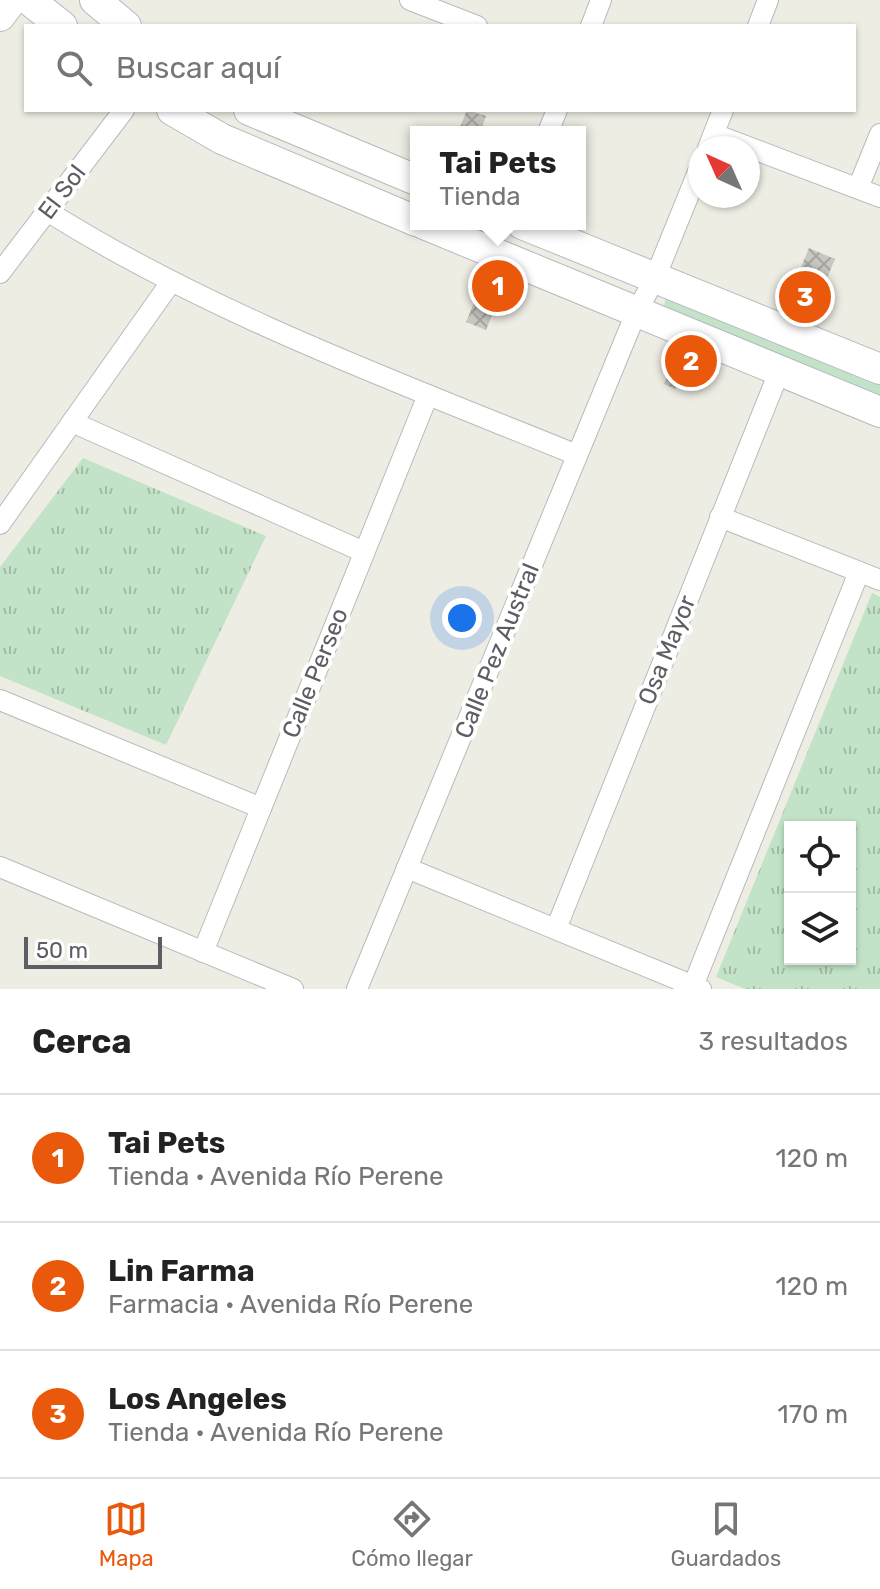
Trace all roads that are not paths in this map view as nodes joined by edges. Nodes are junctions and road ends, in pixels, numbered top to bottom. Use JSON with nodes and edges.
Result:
{"nodes":[{"id":1,"x":12,"y":0,"type":"edge"},
{"id":2,"x":29,"y":0,"type":"edge"},
{"id":3,"x":95,"y":0,"type":"edge"},
{"id":4,"x":410,"y":0,"type":"edge"},
{"id":5,"x":601,"y":0,"type":"edge"},
{"id":6,"x":768,"y":0,"type":"edge"},
{"id":7,"x":0,"y":16,"type":"edge"},
{"id":8,"x":59,"y":24,"type":"edge"},
{"id":9,"x":124,"y":24,"type":"edge"},
{"id":10,"x":472,"y":24,"type":"edge"},
{"id":11,"x":592,"y":24,"type":"edge"},
{"id":12,"x":759,"y":24,"type":"edge"},
{"id":13,"x":122,"y":112,"type":"edge"},
{"id":14,"x":175,"y":112,"type":"edge"},
{"id":15,"x":254,"y":112,"type":"edge"},
{"id":16,"x":722,"y":112,"type":"edge"},
{"id":17,"x":880,"y":134,"type":"edge"},
{"id":18,"x":713,"y":136,"type":"edge"},
{"id":19,"x":760,"y":157,"type":"edge"},
{"id":20,"x":410,"y":177,"type":"edge"},
{"id":21,"x":858,"y":188,"type":"junction"},
{"id":22,"x":688,"y":197,"type":"edge"},
{"id":23,"x":880,"y":197,"type":"edge"},
{"id":24,"x":47,"y":211,"type":"junction"},
{"id":25,"x":410,"y":218,"type":"edge"},
{"id":26,"x":438,"y":230,"type":"edge"},
{"id":27,"x":537,"y":230,"type":"edge"},
{"id":28,"x":0,"y":273,"type":"edge"},
{"id":29,"x":655,"y":278,"type":"junction"},
{"id":30,"x":171,"y":282,"type":"junction"},
{"id":31,"x":636,"y":313,"type":"junction"},
{"id":32,"x":880,"y":369,"type":"edge"},
{"id":33,"x":779,"y":372,"type":"junction"},
{"id":34,"x":428,"y":395,"type":"junction"},
{"id":35,"x":880,"y":412,"type":"edge"},
{"id":36,"x":72,"y":422,"type":"junction"},
{"id":37,"x":577,"y":455,"type":"junction"},
{"id":38,"x":720,"y":517,"type":"junction"},
{"id":39,"x":0,"y":524,"type":"edge"},
{"id":40,"x":364,"y":552,"type":"junction"},
{"id":41,"x":859,"y":572,"type":"junction"},
{"id":42,"x":880,"y":580,"type":"edge"},
{"id":43,"x":0,"y":700,"type":"edge"},
{"id":44,"x":261,"y":808,"type":"junction"},
{"id":45,"x":0,"y":867,"type":"edge"},
{"id":46,"x":407,"y":868,"type":"junction"},
{"id":47,"x":556,"y":929,"type":"junction"},
{"id":48,"x":203,"y":952,"type":"junction"},
{"id":49,"x":697,"y":988,"type":"edge"},
{"id":50,"x":293,"y":989,"type":"edge"},
{"id":51,"x":357,"y":989,"type":"edge"}],
"edges":[{"from":1,"to":7,"type":"street"},
{"from":2,"to":8,"type":"street"},
{"from":3,"to":9,"type":"street"},
{"from":4,"to":10,"type":"street"},
{"from":5,"to":11,"type":"street"},
{"from":6,"to":12,"type":"street"},
{"from":13,"to":24,"type":"street","name":"El Sol"},
{"from":14,"to":25,"type":"street"},
{"from":15,"to":20,"type":"street"},
{"from":16,"to":18,"type":"street"},
{"from":17,"to":21,"type":"street"},
{"from":19,"to":21,"type":"street"},
{"from":21,"to":23,"type":"street"},
{"from":22,"to":29,"type":"street","name":"Calle Pez Austral"},
{"from":24,"to":28,"type":"street","name":"El Sol"},
{"from":24,"to":30,"type":"street"},
{"from":26,"to":31,"type":"street"},
{"from":27,"to":29,"type":"street"},
{"from":29,"to":31,"type":"street","name":"Calle Pez Austral"},
{"from":29,"to":32,"type":"street"},
{"from":30,"to":34,"type":"street"},
{"from":30,"to":36,"type":"street"},
{"from":31,"to":33,"type":"street"},
{"from":31,"to":37,"type":"street","name":"Calle Pez Austral"},
{"from":33,"to":35,"type":"street"},
{"from":33,"to":38,"type":"street","name":"Osa Mayor"},
{"from":34,"to":37,"type":"street"},
{"from":34,"to":40,"type":"street","name":"Calle Perseo"},
{"from":36,"to":39,"type":"street"},
{"from":36,"to":40,"type":"street"},
{"from":37,"to":46,"type":"street","name":"Calle Pez Austral"},
{"from":38,"to":41,"type":"street"},
{"from":38,"to":47,"type":"street","name":"Osa Mayor"},
{"from":40,"to":44,"type":"street","name":"Calle Perseo"},
{"from":41,"to":42,"type":"street"},
{"from":41,"to":49,"type":"street"},
{"from":43,"to":44,"type":"street"},
{"from":44,"to":48,"type":"street","name":"Calle Perseo"},
{"from":45,"to":48,"type":"street"},
{"from":46,"to":47,"type":"street"},
{"from":46,"to":51,"type":"street","name":"Calle Pez Austral"},
{"from":47,"to":49,"type":"street"},
{"from":48,"to":50,"type":"street"}]}
